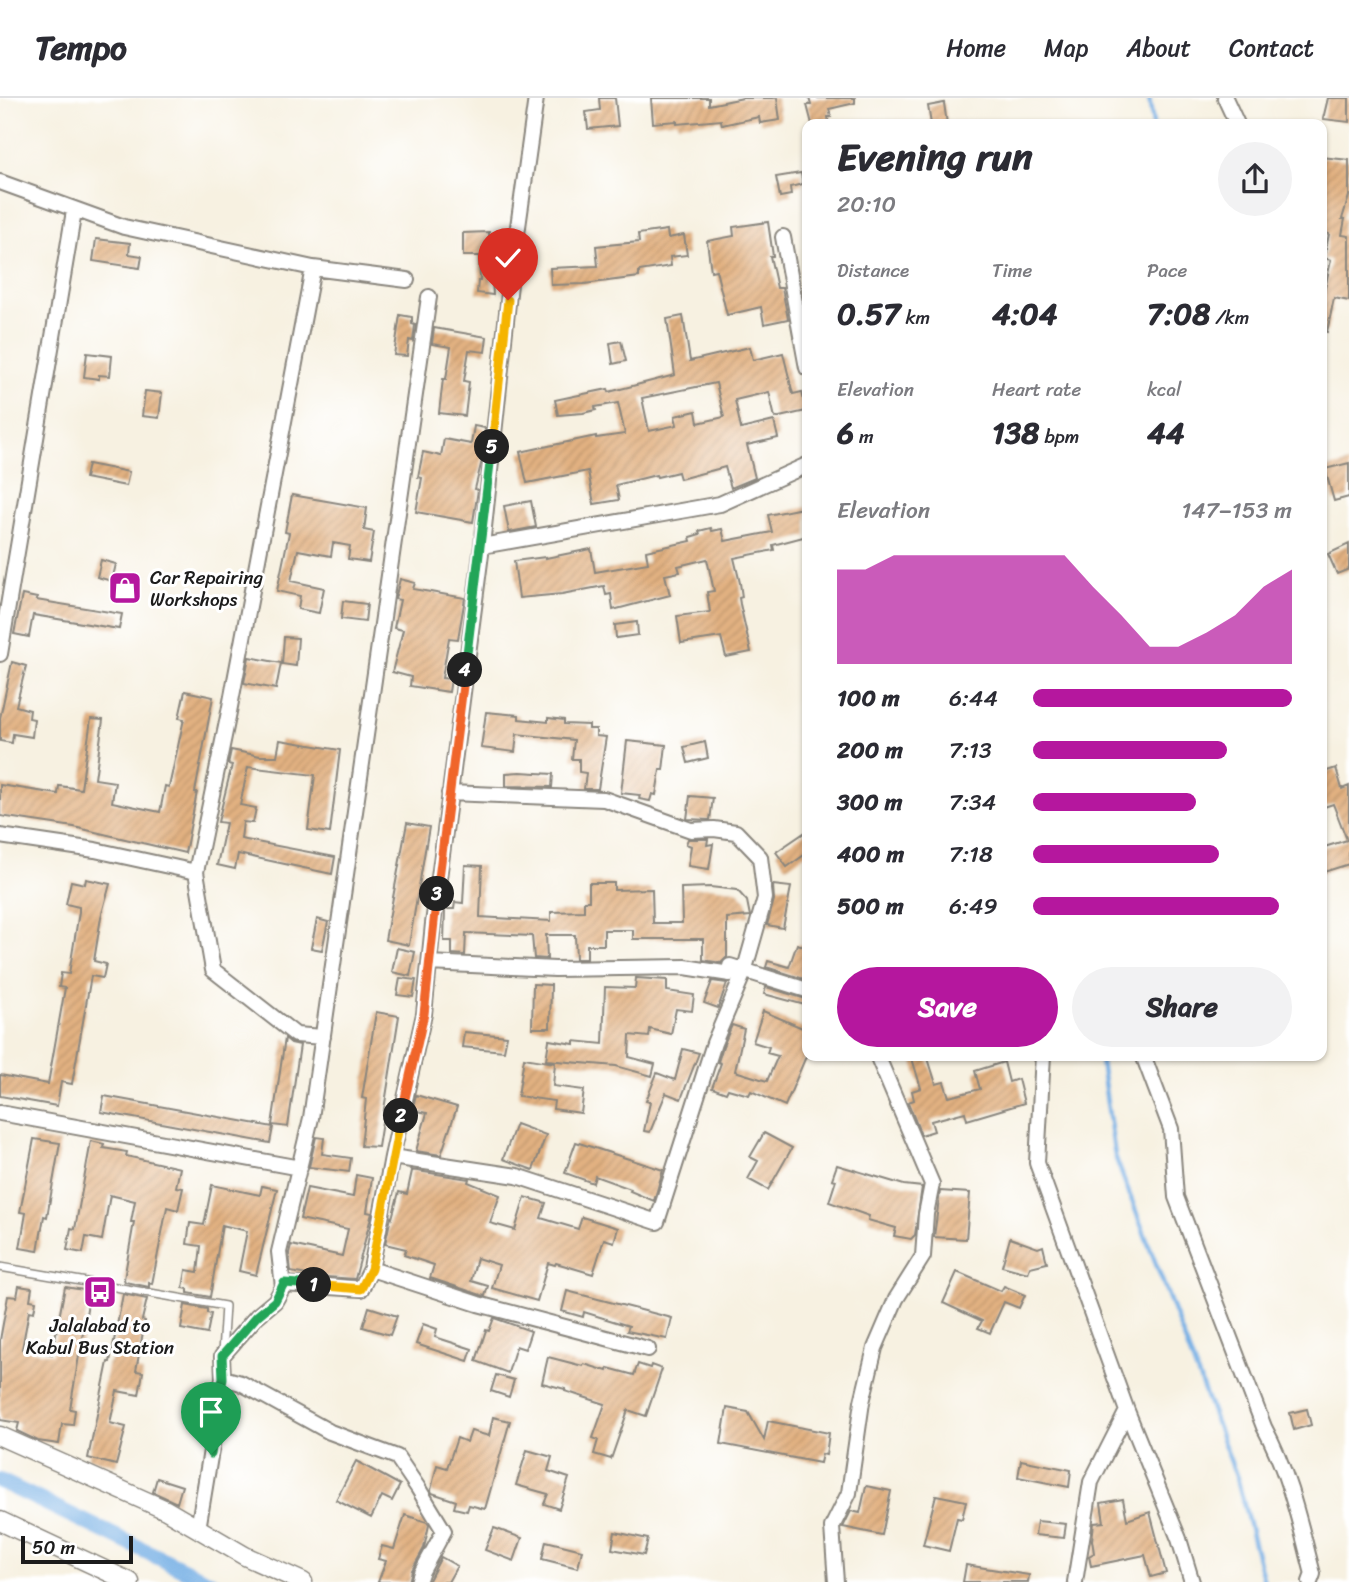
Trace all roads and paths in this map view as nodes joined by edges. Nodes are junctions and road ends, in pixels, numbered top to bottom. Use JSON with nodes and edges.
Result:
{"nodes":[{"id":1,"x":536,"y":98,"type":"edge"},
{"id":2,"x":1225,"y":98,"type":"edge"},
{"id":3,"x":1235,"y":119,"type":"edge"},
{"id":4,"x":0,"y":182,"type":"edge"},
{"id":5,"x":74,"y":211,"type":"junction"},
{"id":6,"x":783,"y":237,"type":"dead end"},
{"id":7,"x":313,"y":268,"type":"junction"},
{"id":8,"x":407,"y":280,"type":"dead end"},
{"id":9,"x":429,"y":297,"type":"dead end"},
{"id":10,"x":802,"y":314,"type":"edge"},
{"id":11,"x":802,"y":466,"type":"edge"},
{"id":12,"x":482,"y":546,"type":"junction"},
{"id":13,"x":0,"y":654,"type":"edge"},
{"id":14,"x":449,"y":793,"type":"junction"},
{"id":15,"x":0,"y":836,"type":"edge"},
{"id":16,"x":196,"y":872,"type":"junction"},
{"id":17,"x":429,"y":963,"type":"junction"},
{"id":18,"x":744,"y":972,"type":"junction"},
{"id":19,"x":802,"y":989,"type":"edge"},
{"id":20,"x":323,"y":1037,"type":"junction"},
{"id":21,"x":880,"y":1061,"type":"edge"},
{"id":22,"x":1043,"y":1061,"type":"edge"},
{"id":23,"x":1145,"y":1061,"type":"edge"},
{"id":24,"x":0,"y":1114,"type":"edge"},
{"id":25,"x":392,"y":1157,"type":"junction"},
{"id":26,"x":300,"y":1168,"type":"junction"},
{"id":27,"x":0,"y":1267,"type":"edge"},
{"id":28,"x":371,"y":1269,"type":"junction"},
{"id":29,"x":284,"y":1283,"type":"junction"},
{"id":30,"x":648,"y":1349,"type":"dead end"},
{"id":31,"x":222,"y":1356,"type":"junction"},
{"id":32,"x":223,"y":1378,"type":"junction"},
{"id":33,"x":1126,"y":1412,"type":"junction"},
{"id":34,"x":0,"y":1436,"type":"edge"},
{"id":35,"x":0,"y":1521,"type":"edge"},
{"id":36,"x":198,"y":1529,"type":"junction"},
{"id":37,"x":130,"y":1582,"type":"edge"},
{"id":38,"x":303,"y":1582,"type":"edge"},
{"id":39,"x":418,"y":1582,"type":"edge"},
{"id":40,"x":836,"y":1582,"type":"edge"},
{"id":41,"x":1075,"y":1582,"type":"edge"},
{"id":42,"x":1192,"y":1582,"type":"edge"},
{"id":43,"x":1310,"y":1582,"type":"edge"}],
"edges":[{"from":1,"to":12,"type":"street"},
{"from":2,"to":3,"type":"street"},
{"from":4,"to":5,"type":"street"},
{"from":5,"to":7,"type":"street"},
{"from":5,"to":13,"type":"street"},
{"from":6,"to":10,"type":"street"},
{"from":7,"to":8,"type":"street"},
{"from":7,"to":16,"type":"street"},
{"from":9,"to":20,"type":"street"},
{"from":11,"to":12,"type":"street"},
{"from":12,"to":14,"type":"street"},
{"from":14,"to":17,"type":"street"},
{"from":14,"to":18,"type":"street"},
{"from":15,"to":16,"type":"street"},
{"from":16,"to":20,"type":"street"},
{"from":17,"to":18,"type":"street"},
{"from":17,"to":25,"type":"street"},
{"from":18,"to":19,"type":"street"},
{"from":18,"to":25,"type":"street"},
{"from":20,"to":26,"type":"street"},
{"from":21,"to":40,"type":"street"},
{"from":22,"to":33,"type":"street"},
{"from":23,"to":43,"type":"street"},
{"from":24,"to":26,"type":"street"},
{"from":25,"to":28,"type":"street"},
{"from":26,"to":29,"type":"street"},
{"from":27,"to":31,"type":"lane"},
{"from":28,"to":29,"type":"street"},
{"from":28,"to":30,"type":"street"},
{"from":29,"to":31,"type":"street"},
{"from":31,"to":32,"type":"street"},
{"from":32,"to":36,"type":"street"},
{"from":32,"to":39,"type":"street"},
{"from":33,"to":41,"type":"street"},
{"from":33,"to":42,"type":"street"},
{"from":34,"to":36,"type":"street"},
{"from":35,"to":37,"type":"street"},
{"from":36,"to":38,"type":"street"}]}
